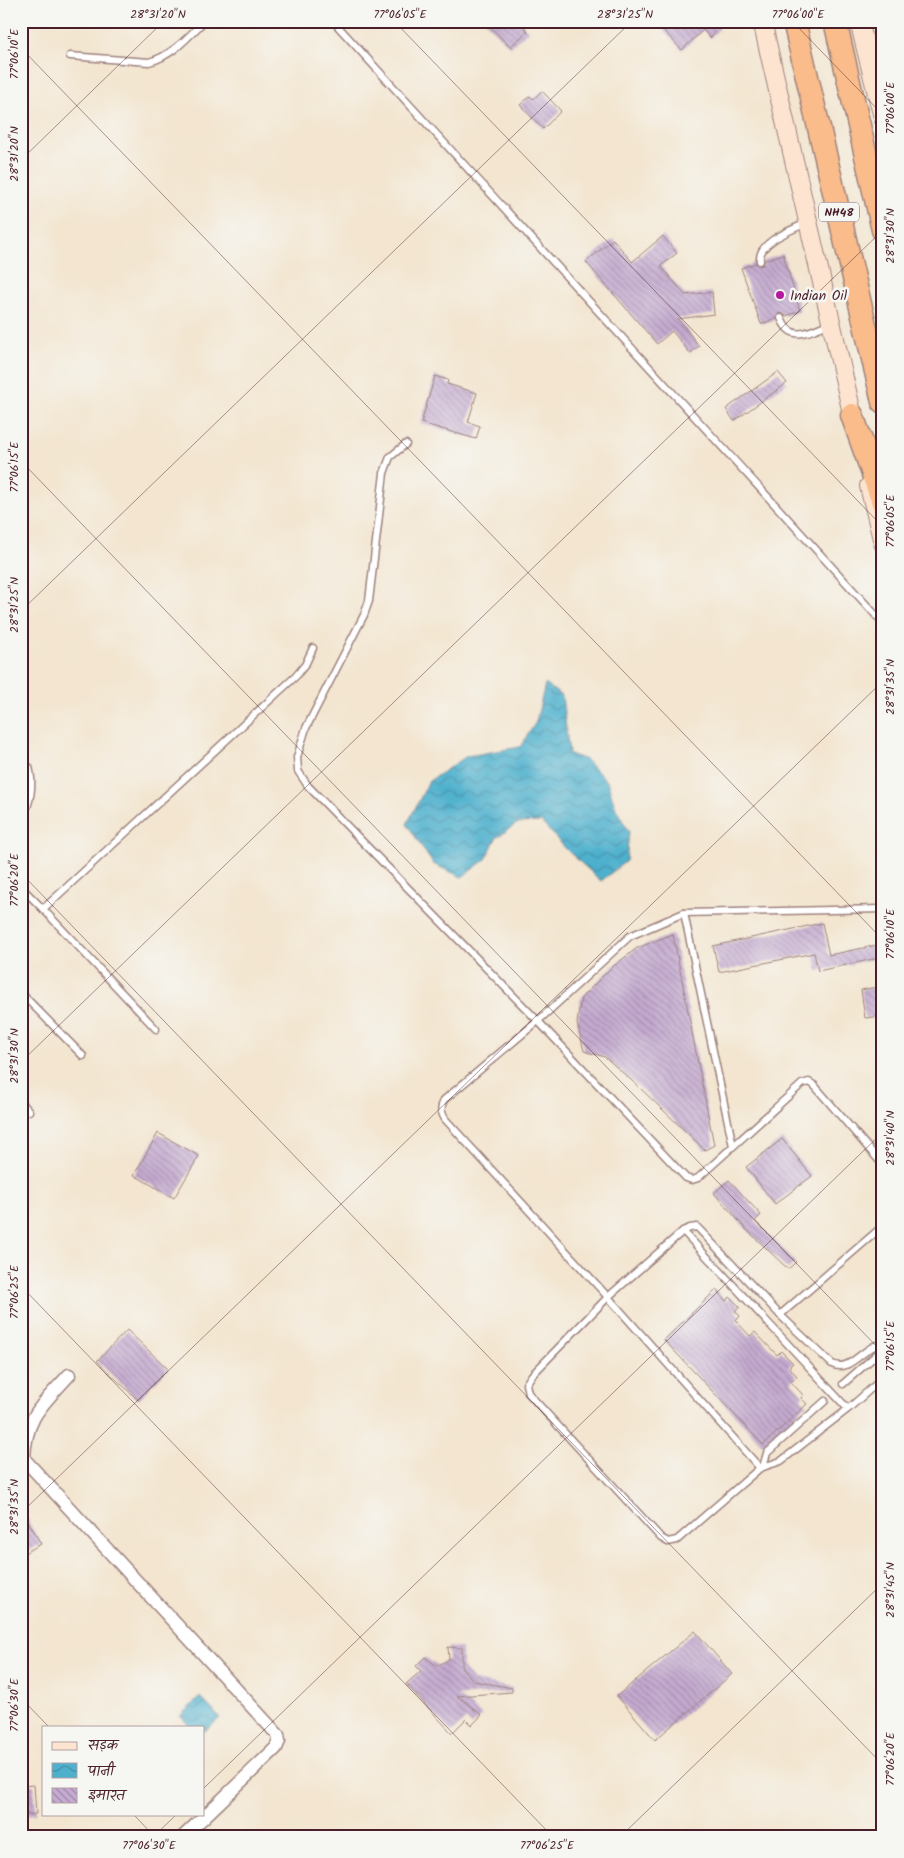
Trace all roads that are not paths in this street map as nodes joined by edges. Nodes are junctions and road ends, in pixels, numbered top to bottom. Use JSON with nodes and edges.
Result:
{"nodes":[{"id":1,"x":204,"y":21,"type":"edge"},
{"id":2,"x":333,"y":21,"type":"edge"},
{"id":3,"x":762,"y":21,"type":"edge"},
{"id":4,"x":794,"y":21,"type":"edge"},
{"id":5,"x":834,"y":21,"type":"edge"},
{"id":6,"x":859,"y":21,"type":"edge"},
{"id":7,"x":70,"y":56,"type":"dead end"},
{"id":8,"x":883,"y":118,"type":"edge"},
{"id":9,"x":808,"y":222,"type":"junction"},
{"id":10,"x":883,"y":230,"type":"edge"},
{"id":11,"x":760,"y":261,"type":"dead end"},
{"id":12,"x":781,"y":318,"type":"dead end"},
{"id":13,"x":831,"y":323,"type":"junction"},
{"id":14,"x":883,"y":402,"type":"edge"},
{"id":15,"x":852,"y":416,"type":"junction"},
{"id":16,"x":406,"y":444,"type":"dead end"},
{"id":17,"x":883,"y":502,"type":"edge"},
{"id":18,"x":883,"y":544,"type":"edge"},
{"id":19,"x":883,"y":623,"type":"edge"},
{"id":20,"x":313,"y":648,"type":"dead end"},
{"id":21,"x":29,"y":767,"type":"dead end"},
{"id":22,"x":21,"y":821,"type":"edge"},
{"id":23,"x":21,"y":887,"type":"edge"},
{"id":24,"x":43,"y":909,"type":"junction"},
{"id":25,"x":883,"y":909,"type":"edge"},
{"id":26,"x":684,"y":913,"type":"junction"},
{"id":27,"x":21,"y":993,"type":"edge"},
{"id":28,"x":538,"y":1021,"type":"junction"},
{"id":29,"x":156,"y":1029,"type":"dead end"},
{"id":30,"x":83,"y":1056,"type":"dead end"},
{"id":31,"x":21,"y":1102,"type":"edge"},
{"id":32,"x":30,"y":1110,"type":"dead end"},
{"id":33,"x":733,"y":1146,"type":"junction"},
{"id":34,"x":883,"y":1164,"type":"edge"},
{"id":35,"x":883,"y":1226,"type":"edge"},
{"id":36,"x":683,"y":1231,"type":"junction"},
{"id":37,"x":608,"y":1297,"type":"junction"},
{"id":38,"x":780,"y":1315,"type":"junction"},
{"id":39,"x":883,"y":1344,"type":"edge"},
{"id":40,"x":883,"y":1349,"type":"edge"},
{"id":41,"x":69,"y":1375,"type":"dead end"},
{"id":42,"x":883,"y":1378,"type":"edge"},
{"id":43,"x":843,"y":1384,"type":"dead end"},
{"id":44,"x":825,"y":1401,"type":"dead end"},
{"id":45,"x":848,"y":1409,"type":"junction"},
{"id":46,"x":761,"y":1468,"type":"junction"},
{"id":47,"x":205,"y":1816,"type":"edge"},
{"id":48,"x":205,"y":1816,"type":"edge"},
{"id":49,"x":183,"y":1837,"type":"edge"}],
"edges":[{"from":1,"to":7,"type":"lane"},
{"from":2,"to":19,"type":"lane"},
{"from":3,"to":9,"type":"main road"},
{"from":4,"to":14,"type":"highway","number":"NH48"},
{"from":5,"to":10,"type":"highway","number":"NH48"},
{"from":6,"to":8,"type":"main road"},
{"from":9,"to":11,"type":"lane"},
{"from":9,"to":13,"type":"main road"},
{"from":12,"to":13,"type":"lane"},
{"from":13,"to":15,"type":"main road"},
{"from":15,"to":17,"type":"highway"},
{"from":15,"to":18,"type":"main road"},
{"from":16,"to":28,"type":"lane"},
{"from":20,"to":24,"type":"lane"},
{"from":21,"to":22,"type":"lane"},
{"from":23,"to":24,"type":"lane"},
{"from":24,"to":29,"type":"lane"},
{"from":25,"to":26,"type":"lane"},
{"from":26,"to":28,"type":"lane"},
{"from":26,"to":33,"type":"lane"},
{"from":27,"to":30,"type":"lane"},
{"from":28,"to":33,"type":"lane"},
{"from":28,"to":37,"type":"lane"},
{"from":31,"to":32,"type":"lane"},
{"from":33,"to":34,"type":"lane"},
{"from":35,"to":38,"type":"lane"},
{"from":36,"to":37,"type":"lane"},
{"from":36,"to":38,"type":"lane"},
{"from":36,"to":45,"type":"lane"},
{"from":37,"to":46,"type":"lane"},
{"from":37,"to":46,"type":"lane"},
{"from":38,"to":39,"type":"lane"},
{"from":40,"to":43,"type":"lane"},
{"from":41,"to":48,"type":"street"},
{"from":42,"to":45,"type":"lane"},
{"from":44,"to":46,"type":"lane"},
{"from":45,"to":46,"type":"lane"},
{"from":47,"to":49,"type":"street"}]}
